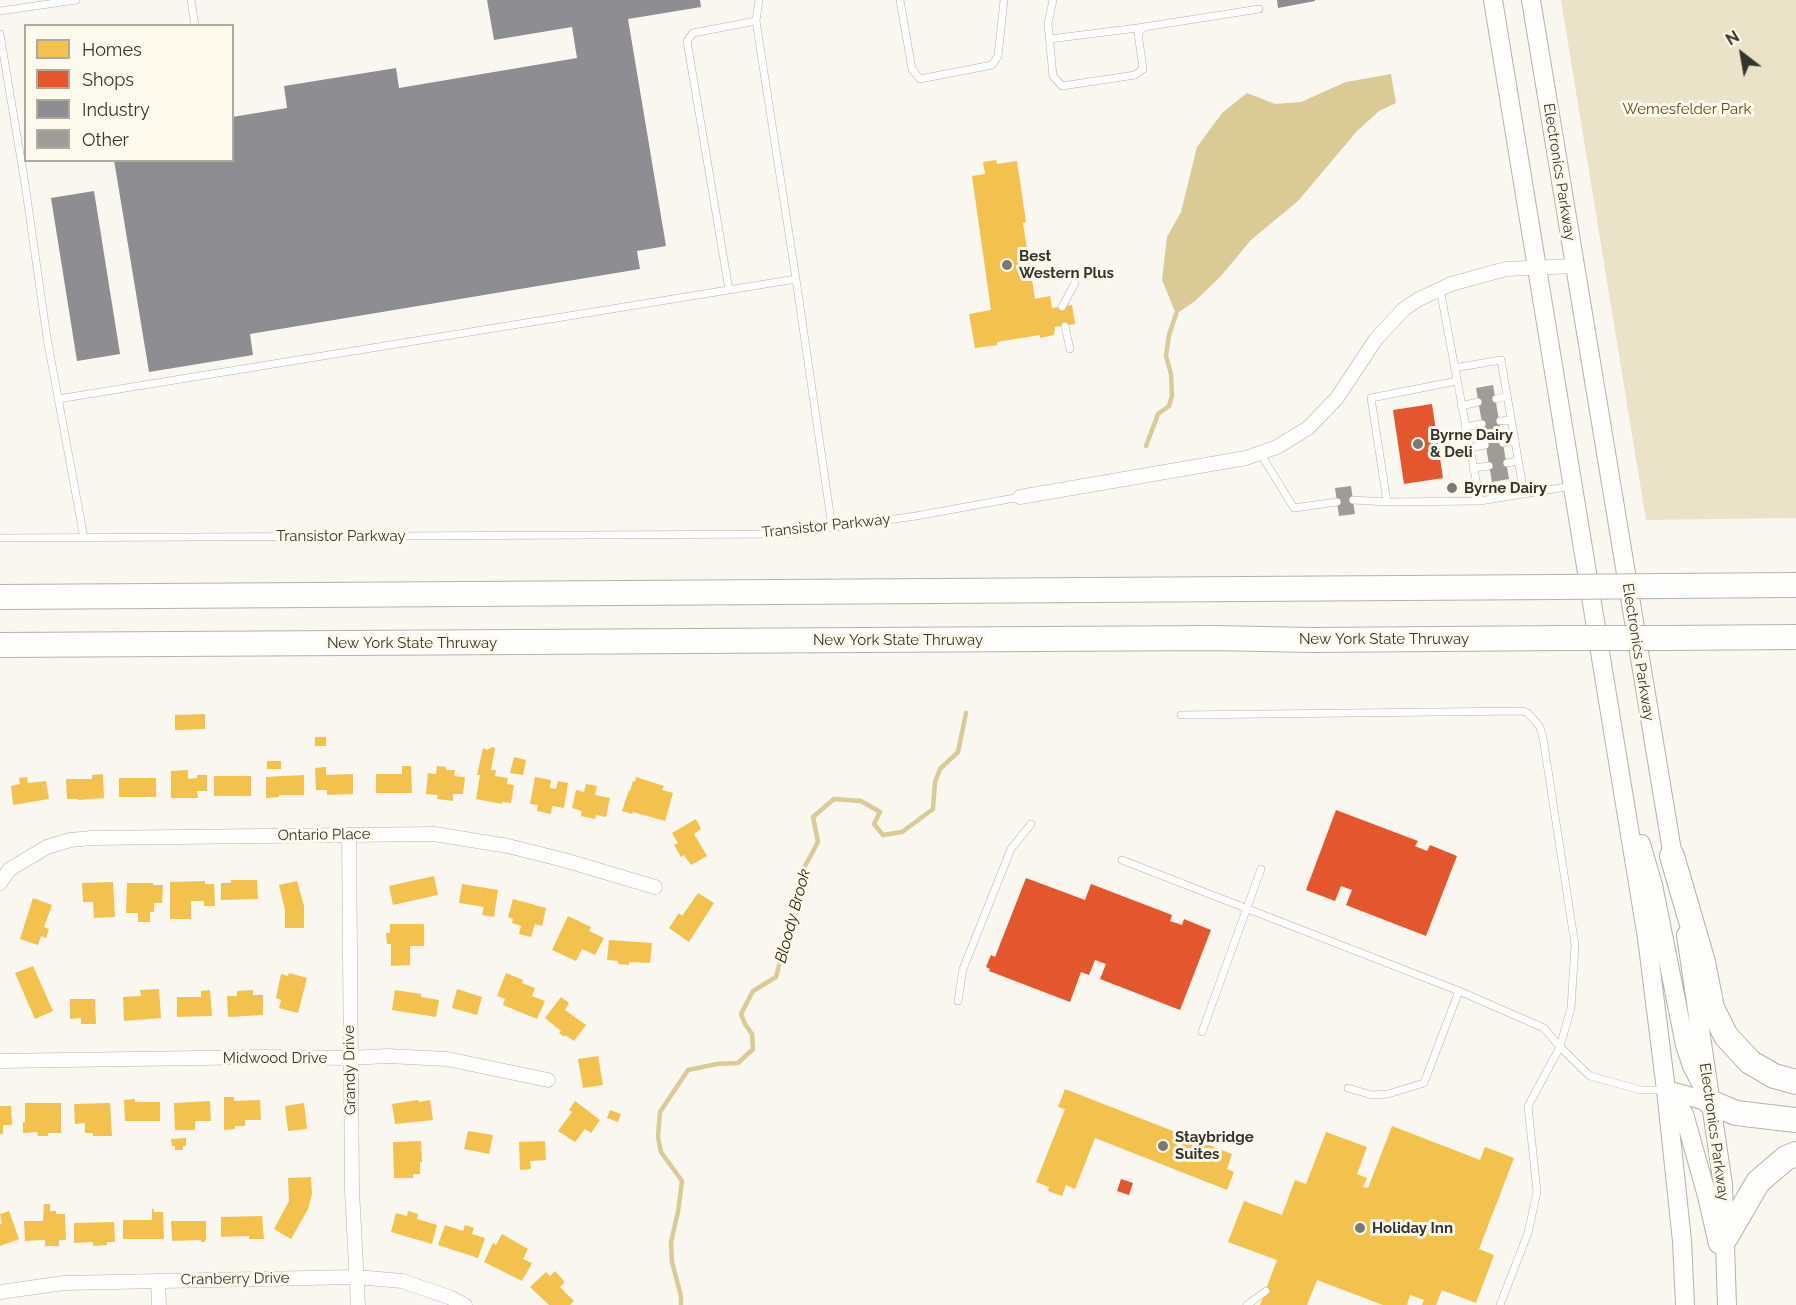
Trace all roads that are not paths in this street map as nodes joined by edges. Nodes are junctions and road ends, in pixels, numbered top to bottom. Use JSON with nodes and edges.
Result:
{"nodes":[{"id":1,"x":76,"y":0,"type":"edge"},
{"id":2,"x":191,"y":0,"type":"edge"},
{"id":3,"x":759,"y":0,"type":"edge"},
{"id":4,"x":900,"y":0,"type":"edge"},
{"id":5,"x":1004,"y":0,"type":"edge"},
{"id":6,"x":1053,"y":0,"type":"edge"},
{"id":7,"x":1493,"y":0,"type":"edge"},
{"id":8,"x":1531,"y":0,"type":"edge"},
{"id":9,"x":1259,"y":9,"type":"dead end"},
{"id":10,"x":0,"y":11,"type":"edge"},
{"id":11,"x":756,"y":21,"type":"junction"},
{"id":12,"x":195,"y":24,"type":"edge"},
{"id":13,"x":1146,"y":27,"type":"junction"},
{"id":14,"x":0,"y":34,"type":"edge"},
{"id":15,"x":1050,"y":39,"type":"junction"},
{"id":16,"x":1,"y":49,"type":"edge"},
{"id":17,"x":22,"y":140,"type":"edge"},
{"id":18,"x":24,"y":156,"type":"edge"},
{"id":19,"x":25,"y":162,"type":"edge"},
{"id":20,"x":1574,"y":266,"type":"junction"},
{"id":21,"x":1537,"y":267,"type":"junction"},
{"id":22,"x":796,"y":279,"type":"junction"},
{"id":23,"x":1075,"y":283,"type":"dead end"},
{"id":24,"x":1440,"y":289,"type":"junction"},
{"id":25,"x":729,"y":290,"type":"junction"},
{"id":26,"x":1062,"y":307,"type":"dead end"},
{"id":27,"x":1065,"y":326,"type":"dead end"},
{"id":28,"x":1070,"y":349,"type":"dead end"},
{"id":29,"x":1454,"y":368,"type":"junction"},
{"id":30,"x":1457,"y":381,"type":"junction"},
{"id":31,"x":1507,"y":396,"type":"junction"},
{"id":32,"x":58,"y":399,"type":"junction"},
{"id":33,"x":1496,"y":399,"type":"dead end"},
{"id":34,"x":1478,"y":402,"type":"dead end"},
{"id":35,"x":1461,"y":406,"type":"junction"},
{"id":36,"x":1511,"y":420,"type":"junction"},
{"id":37,"x":1500,"y":421,"type":"dead end"},
{"id":38,"x":1482,"y":424,"type":"dead end"},
{"id":39,"x":1466,"y":426,"type":"junction"},
{"id":40,"x":1515,"y":441,"type":"junction"},
{"id":41,"x":1503,"y":443,"type":"dead end"},
{"id":42,"x":1485,"y":445,"type":"dead end"},
{"id":43,"x":1470,"y":448,"type":"junction"},
{"id":44,"x":1260,"y":453,"type":"junction"},
{"id":45,"x":1518,"y":461,"type":"junction"},
{"id":46,"x":1507,"y":463,"type":"dead end"},
{"id":47,"x":1489,"y":466,"type":"dead end"},
{"id":48,"x":1473,"y":468,"type":"junction"},
{"id":49,"x":1573,"y":486,"type":"junction"},
{"id":50,"x":1524,"y":494,"type":"junction"},
{"id":51,"x":1020,"y":497,"type":"joint"},
{"id":52,"x":1353,"y":500,"type":"dead end"},
{"id":53,"x":1480,"y":501,"type":"junction"},
{"id":54,"x":1337,"y":502,"type":"dead end"},
{"id":55,"x":1387,"y":502,"type":"junction"},
{"id":56,"x":832,"y":527,"type":"junction"},
{"id":57,"x":0,"y":538,"type":"edge"},
{"id":58,"x":84,"y":538,"type":"junction"},
{"id":59,"x":1796,"y":585,"type":"edge"},
{"id":60,"x":0,"y":597,"type":"edge"},
{"id":61,"x":1796,"y":637,"type":"edge"},
{"id":62,"x":1727,"y":638,"type":"junction"},
{"id":63,"x":0,"y":645,"type":"edge"},
{"id":64,"x":1796,"y":649,"type":"edge"},
{"id":65,"x":1181,"y":715,"type":"dead end"},
{"id":66,"x":1620,"y":773,"type":"junction"},
{"id":67,"x":1031,"y":824,"type":"dead end"},
{"id":68,"x":349,"y":835,"type":"junction"},
{"id":69,"x":1672,"y":856,"type":"junction"},
{"id":70,"x":1122,"y":860,"type":"dead end"},
{"id":71,"x":1261,"y":869,"type":"dead end"},
{"id":72,"x":0,"y":883,"type":"edge"},
{"id":73,"x":655,"y":886,"type":"dead end"},
{"id":74,"x":1247,"y":909,"type":"junction"},
{"id":75,"x":1459,"y":992,"type":"junction"},
{"id":76,"x":958,"y":1001,"type":"dead end"},
{"id":77,"x":1203,"y":1032,"type":"dead end"},
{"id":78,"x":1560,"y":1047,"type":"junction"},
{"id":79,"x":350,"y":1058,"type":"junction"},
{"id":80,"x":0,"y":1061,"type":"edge"},
{"id":81,"x":548,"y":1080,"type":"dead end"},
{"id":82,"x":1796,"y":1082,"type":"edge"},
{"id":83,"x":1348,"y":1088,"type":"dead end"},
{"id":84,"x":1666,"y":1090,"type":"junction"},
{"id":85,"x":1710,"y":1102,"type":"junction"},
{"id":86,"x":1796,"y":1104,"type":"edge"},
{"id":87,"x":1796,"y":1120,"type":"edge"},
{"id":88,"x":1796,"y":1154,"type":"edge"},
{"id":89,"x":1726,"y":1237,"type":"junction"},
{"id":90,"x":356,"y":1276,"type":"junction"},
{"id":91,"x":1725,"y":1277,"type":"junction"},
{"id":92,"x":158,"y":1281,"type":"junction"},
{"id":93,"x":1266,"y":1291,"type":"dead end"},
{"id":94,"x":0,"y":1292,"type":"edge"},
{"id":95,"x":159,"y":1305,"type":"edge"},
{"id":96,"x":358,"y":1305,"type":"edge"},
{"id":97,"x":465,"y":1305,"type":"edge"},
{"id":98,"x":1247,"y":1305,"type":"edge"},
{"id":99,"x":1500,"y":1305,"type":"edge"},
{"id":100,"x":1685,"y":1305,"type":"edge"},
{"id":101,"x":1727,"y":1305,"type":"edge"}],
"edges":[{"from":1,"to":10,"type":"lane"},
{"from":2,"to":12,"type":"lane"},
{"from":3,"to":11,"type":"lane"},
{"from":4,"to":5,"type":"lane"},
{"from":6,"to":15,"type":"lane"},
{"from":7,"to":21,"type":"main road"},
{"from":8,"to":20,"type":"main road","name":"Electronics Parkway"},
{"from":9,"to":13,"type":"lane"},
{"from":11,"to":22,"type":"lane"},
{"from":11,"to":25,"type":"lane"},
{"from":13,"to":15,"type":"lane"},
{"from":13,"to":15,"type":"lane"},
{"from":14,"to":16,"type":"lane"},
{"from":16,"to":17,"type":"lane"},
{"from":17,"to":18,"type":"lane"},
{"from":19,"to":32,"type":"lane"},
{"from":20,"to":21,"type":"street","name":"Transistor Parkway"},
{"from":20,"to":69,"type":"main road","name":"Electronics Parkway"},
{"from":21,"to":24,"type":"street","name":"Transistor Parkway"},
{"from":21,"to":49,"type":"main road"},
{"from":22,"to":25,"type":"lane"},
{"from":22,"to":56,"type":"lane"},
{"from":23,"to":26,"type":"lane"},
{"from":24,"to":29,"type":"lane"},
{"from":24,"to":44,"type":"street","name":"Transistor Parkway"},
{"from":25,"to":32,"type":"lane"},
{"from":27,"to":28,"type":"lane"},
{"from":29,"to":30,"type":"lane"},
{"from":29,"to":31,"type":"lane"},
{"from":30,"to":35,"type":"lane"},
{"from":30,"to":55,"type":"lane"},
{"from":31,"to":33,"type":"lane"},
{"from":31,"to":36,"type":"lane"},
{"from":32,"to":58,"type":"lane"},
{"from":34,"to":35,"type":"lane"},
{"from":35,"to":39,"type":"lane"},
{"from":36,"to":37,"type":"lane"},
{"from":36,"to":40,"type":"lane"},
{"from":38,"to":39,"type":"lane"},
{"from":39,"to":43,"type":"lane"},
{"from":40,"to":41,"type":"lane"},
{"from":40,"to":45,"type":"lane"},
{"from":42,"to":43,"type":"lane"},
{"from":43,"to":48,"type":"lane"},
{"from":44,"to":51,"type":"street","name":"Transistor Parkway"},
{"from":44,"to":54,"type":"lane"},
{"from":45,"to":46,"type":"lane"},
{"from":45,"to":50,"type":"lane"},
{"from":47,"to":48,"type":"lane"},
{"from":48,"to":53,"type":"lane"},
{"from":49,"to":50,"type":"lane"},
{"from":49,"to":66,"type":"main road"},
{"from":50,"to":53,"type":"lane"},
{"from":51,"to":56,"type":"lane","name":"Transistor Parkway"},
{"from":52,"to":55,"type":"lane"},
{"from":53,"to":55,"type":"lane"},
{"from":56,"to":58,"type":"lane","name":"Transistor Parkway"},
{"from":57,"to":58,"type":"lane","name":"Transistor Parkway"},
{"from":59,"to":60,"type":"highway","bridge":true},
{"from":61,"to":62,"type":"highway","name":"New York State Thruway"},
{"from":62,"to":63,"type":"highway","name":"New York State Thruway","bridge":true},
{"from":62,"to":64,"type":"highway"},
{"from":65,"to":78,"type":"lane"},
{"from":66,"to":84,"type":"main road"},
{"from":66,"to":85,"type":"main road"},
{"from":67,"to":76,"type":"lane"},
{"from":68,"to":72,"type":"street","name":"Ontario Place"},
{"from":68,"to":73,"type":"street","name":"Ontario Place"},
{"from":68,"to":79,"type":"street","name":"Grandy Drive"},
{"from":69,"to":82,"type":"highway"},
{"from":69,"to":85,"type":"main road","name":"Electronics Parkway"},
{"from":70,"to":74,"type":"lane"},
{"from":71,"to":74,"type":"lane"},
{"from":74,"to":75,"type":"lane"},
{"from":74,"to":77,"type":"lane"},
{"from":75,"to":78,"type":"lane"},
{"from":75,"to":83,"type":"lane"},
{"from":78,"to":84,"type":"lane"},
{"from":78,"to":99,"type":"lane"},
{"from":79,"to":80,"type":"street","name":"Midwood Drive"},
{"from":79,"to":81,"type":"street","name":"Midwood Drive"},
{"from":79,"to":90,"type":"street","name":"Grandy Drive"},
{"from":84,"to":85,"type":"main road"},
{"from":84,"to":91,"type":"main road"},
{"from":84,"to":100,"type":"main road"},
{"from":85,"to":86,"type":"highway"},
{"from":85,"to":87,"type":"highway"},
{"from":85,"to":89,"type":"main road","name":"Electronics Parkway"},
{"from":88,"to":89,"type":"highway"},
{"from":89,"to":91,"type":"main road","name":"Electronics Parkway"},
{"from":90,"to":92,"type":"street","name":"Cranberry Drive"},
{"from":90,"to":96,"type":"street","name":"Grandy Drive"},
{"from":90,"to":97,"type":"street","name":"Cranberry Drive"},
{"from":91,"to":101,"type":"main road","name":"Electronics Parkway"},
{"from":92,"to":94,"type":"street","name":"Cranberry Drive"},
{"from":92,"to":95,"type":"street"},
{"from":93,"to":98,"type":"lane"}]}
